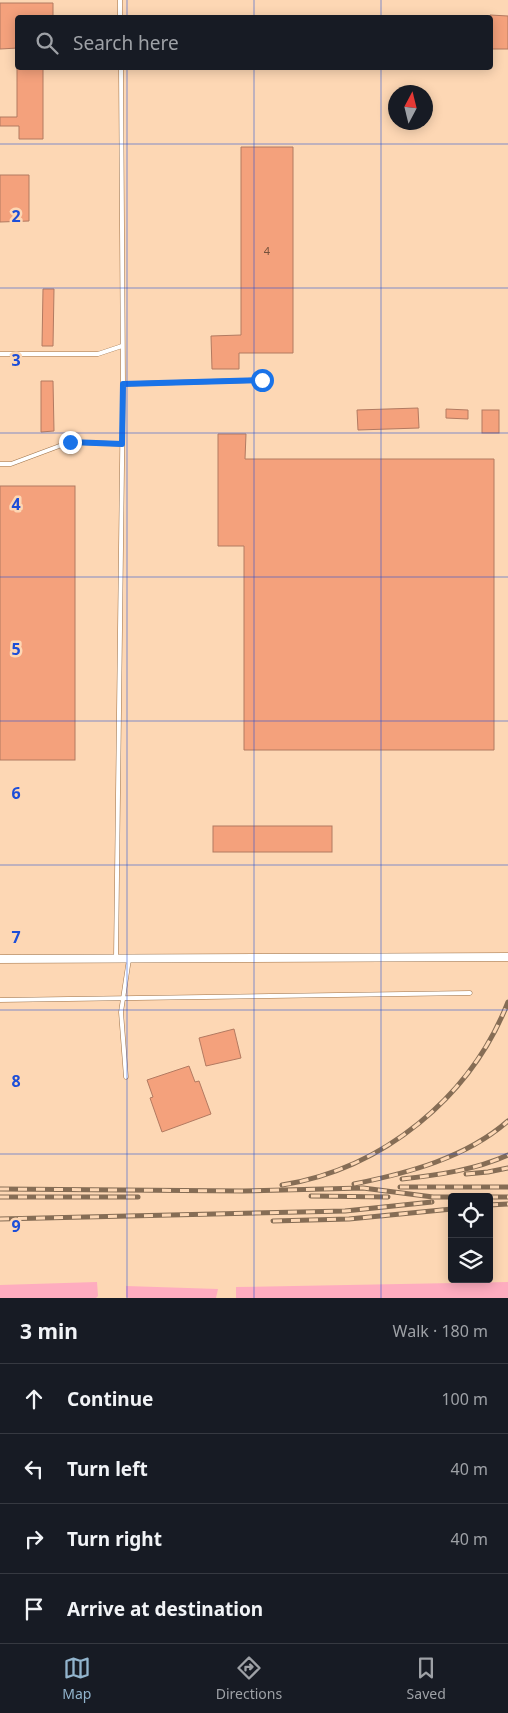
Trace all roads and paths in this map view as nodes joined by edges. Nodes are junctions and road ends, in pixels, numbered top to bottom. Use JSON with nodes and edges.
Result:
{"nodes":[{"id":1,"x":120,"y":0,"type":"edge"},
{"id":2,"x":120,"y":15,"type":"edge"},
{"id":3,"x":121,"y":70,"type":"edge"},
{"id":4,"x":122,"y":346,"type":"junction"},
{"id":5,"x":0,"y":354,"type":"edge"},
{"id":6,"x":262,"y":380,"type":"dead end"},
{"id":7,"x":123,"y":384,"type":"junction"},
{"id":8,"x":122,"y":444,"type":"junction"},
{"id":9,"x":0,"y":464,"type":"edge"},
{"id":10,"x":508,"y":957,"type":"edge"},
{"id":11,"x":129,"y":958,"type":"junction"},
{"id":12,"x":0,"y":959,"type":"edge"},
{"id":13,"x":116,"y":959,"type":"junction"},
{"id":14,"x":470,"y":993,"type":"dead end"},
{"id":15,"x":122,"y":998,"type":"junction"},
{"id":16,"x":0,"y":1000,"type":"edge"},
{"id":17,"x":126,"y":1077,"type":"dead end"}],
"edges":[{"from":1,"to":2,"type":"lane"},
{"from":3,"to":4,"type":"lane"},
{"from":4,"to":5,"type":"lane"},
{"from":4,"to":7,"type":"lane"},
{"from":6,"to":7,"type":"lane"},
{"from":7,"to":8,"type":"lane"},
{"from":8,"to":9,"type":"lane"},
{"from":8,"to":13,"type":"lane"},
{"from":10,"to":11,"type":"street"},
{"from":11,"to":13,"type":"street"},
{"from":11,"to":15,"type":"lane"},
{"from":12,"to":13,"type":"street"},
{"from":14,"to":15,"type":"lane"},
{"from":15,"to":16,"type":"lane"},
{"from":15,"to":17,"type":"lane"}]}
